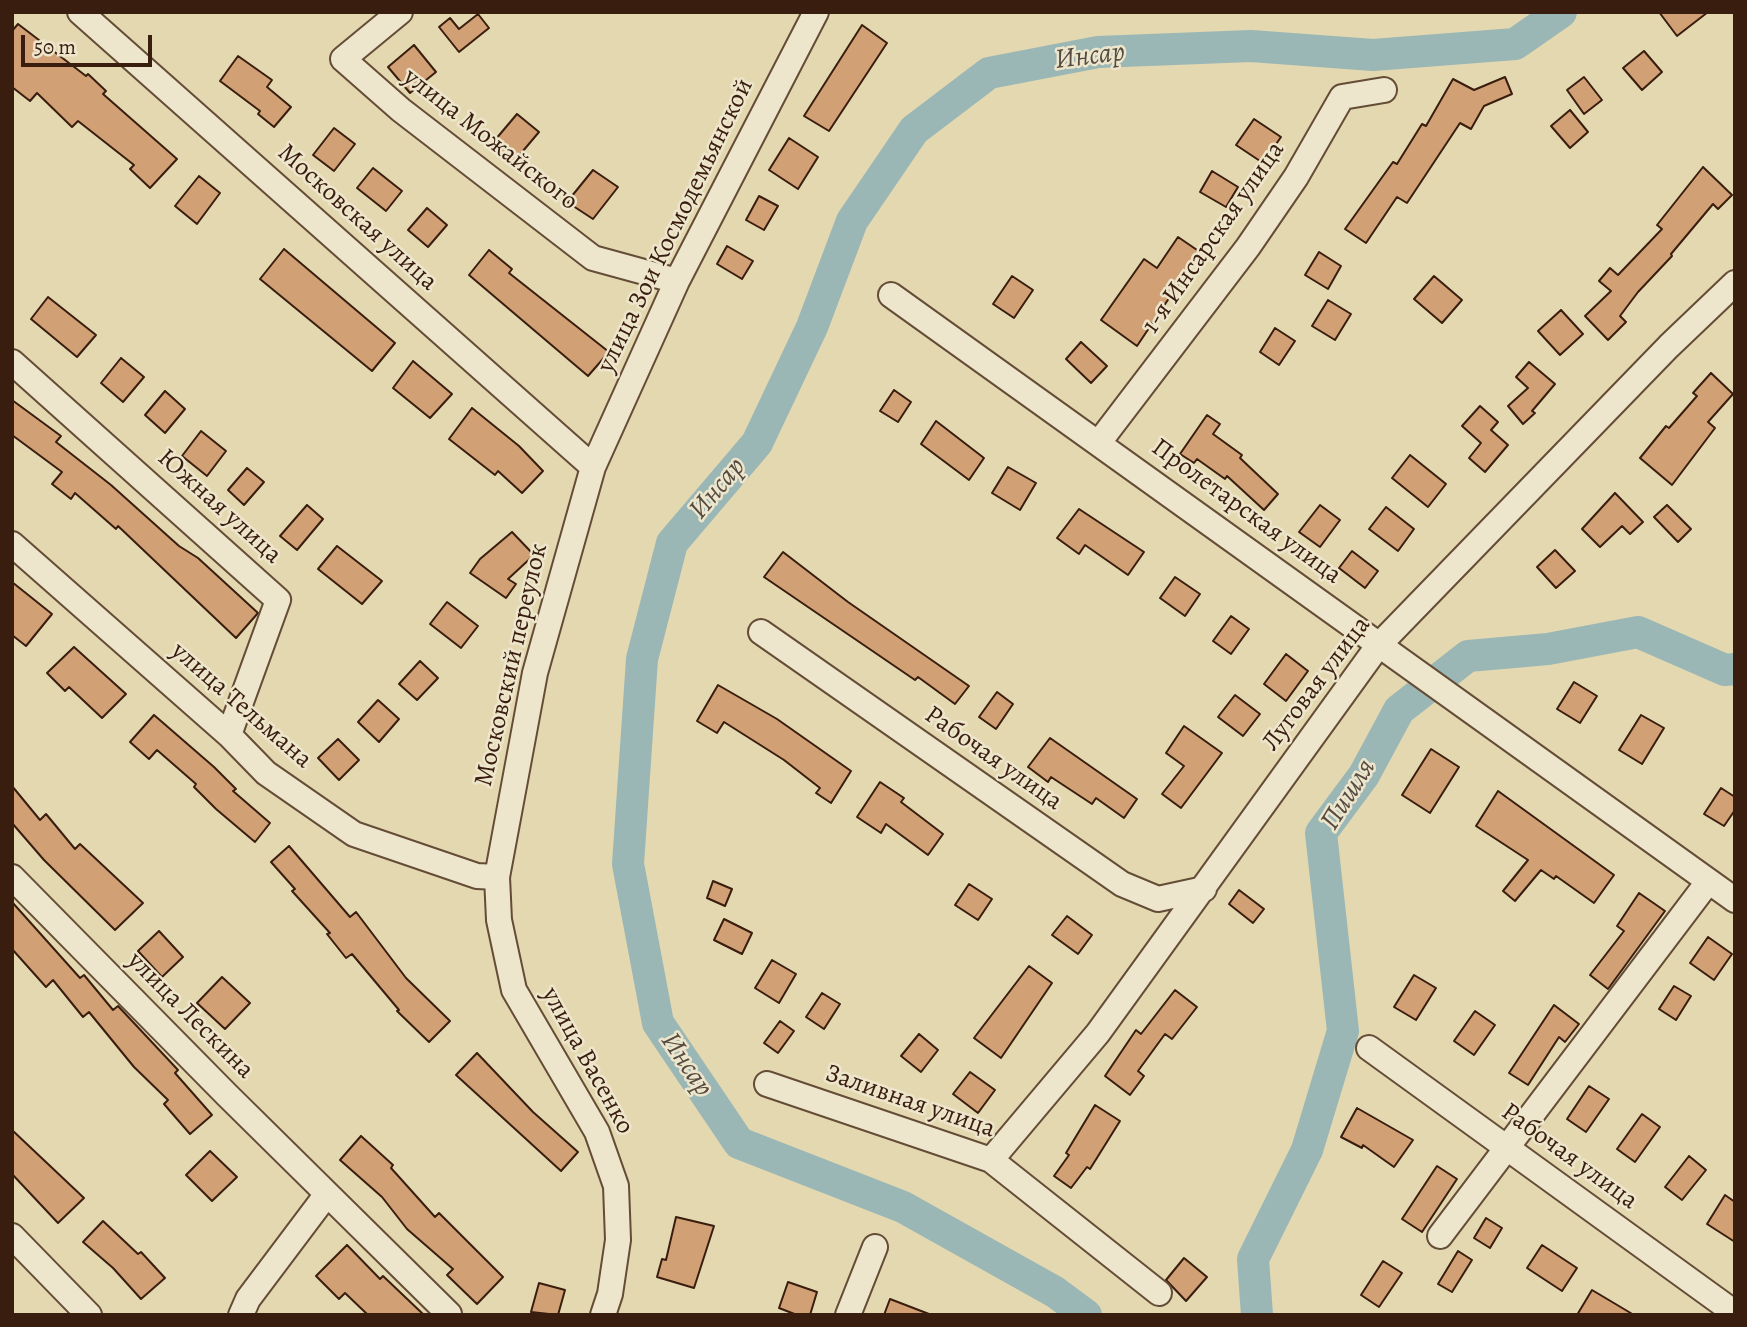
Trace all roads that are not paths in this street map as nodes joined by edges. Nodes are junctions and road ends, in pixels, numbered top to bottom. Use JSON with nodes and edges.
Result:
{"nodes":[{"id":1,"x":80,"y":12,"type":"edge"},
{"id":2,"x":400,"y":12,"type":"edge"},
{"id":3,"x":816,"y":12,"type":"edge"},
{"id":4,"x":1384,"y":90,"type":"dead end"},
{"id":5,"x":677,"y":281,"type":"junction"},
{"id":6,"x":1735,"y":283,"type":"edge"},
{"id":7,"x":891,"y":295,"type":"dead end"},
{"id":8,"x":12,"y":362,"type":"edge"},
{"id":9,"x":1100,"y":442,"type":"junction"},
{"id":10,"x":593,"y":467,"type":"junction"},
{"id":11,"x":12,"y":544,"type":"edge"},
{"id":12,"x":761,"y":632,"type":"dead end"},
{"id":13,"x":1378,"y":646,"type":"junction"},
{"id":14,"x":229,"y":735,"type":"junction"},
{"id":15,"x":12,"y":877,"type":"edge"},
{"id":16,"x":497,"y":877,"type":"junction"},
{"id":17,"x":1708,"y":882,"type":"junction"},
{"id":18,"x":1204,"y":889,"type":"junction"},
{"id":19,"x":1735,"y":900,"type":"edge"},
{"id":20,"x":1369,"y":1048,"type":"dead end"},
{"id":21,"x":767,"y":1084,"type":"dead end"},
{"id":22,"x":1507,"y":1148,"type":"junction"},
{"id":23,"x":991,"y":1160,"type":"junction"},
{"id":24,"x":327,"y":1194,"type":"junction"},
{"id":25,"x":12,"y":1236,"type":"edge"},
{"id":26,"x":1440,"y":1236,"type":"dead end"},
{"id":27,"x":875,"y":1247,"type":"dead end"},
{"id":28,"x":1159,"y":1293,"type":"dead end"},
{"id":29,"x":1735,"y":1313,"type":"edge"},
{"id":30,"x":449,"y":1314,"type":"edge"},
{"id":31,"x":89,"y":1315,"type":"edge"},
{"id":32,"x":241,"y":1315,"type":"edge"},
{"id":33,"x":603,"y":1315,"type":"edge"},
{"id":34,"x":848,"y":1315,"type":"edge"}],
"edges":[{"from":1,"to":10,"type":"street","name":"Московская улица"},
{"from":2,"to":5,"type":"street","name":"улица Можайского"},
{"from":3,"to":5,"type":"street","name":"улица Зои Космодемьянской"},
{"from":4,"to":9,"type":"street","name":"1-я Инсарская улица"},
{"from":5,"to":10,"type":"street","name":"улица Зои Космодемьянской"},
{"from":6,"to":13,"type":"street","name":"Луговая улица"},
{"from":7,"to":9,"type":"street","name":"Пролетарская улица"},
{"from":8,"to":14,"type":"street","name":"Южная улица"},
{"from":9,"to":13,"type":"street","name":"Пролетарская улица"},
{"from":10,"to":16,"type":"street","name":"Московский переулок"},
{"from":11,"to":14,"type":"street","name":"улица Тельмана"},
{"from":12,"to":18,"type":"street","name":"Рабочая улица"},
{"from":13,"to":17,"type":"street","name":"Пролетарская улица"},
{"from":13,"to":18,"type":"street","name":"Луговая улица"},
{"from":14,"to":16,"type":"street","name":"улица Тельмана"},
{"from":15,"to":24,"type":"street","name":"улица Лескина"},
{"from":16,"to":33,"type":"street","name":"улица Васенко"},
{"from":17,"to":19,"type":"street","name":"Пролетарская улица"},
{"from":17,"to":22,"type":"street"},
{"from":18,"to":23,"type":"street","name":"Луговая улица"},
{"from":20,"to":22,"type":"street","name":"Рабочая улица"},
{"from":21,"to":23,"type":"street","name":"Заливная улица"},
{"from":22,"to":26,"type":"street"},
{"from":22,"to":29,"type":"street","name":"Рабочая улица"},
{"from":23,"to":28,"type":"street","name":"Заливная улица"},
{"from":24,"to":30,"type":"street","name":"улица Лескина"},
{"from":24,"to":32,"type":"street"},
{"from":25,"to":31,"type":"street"},
{"from":27,"to":34,"type":"street"}]}
